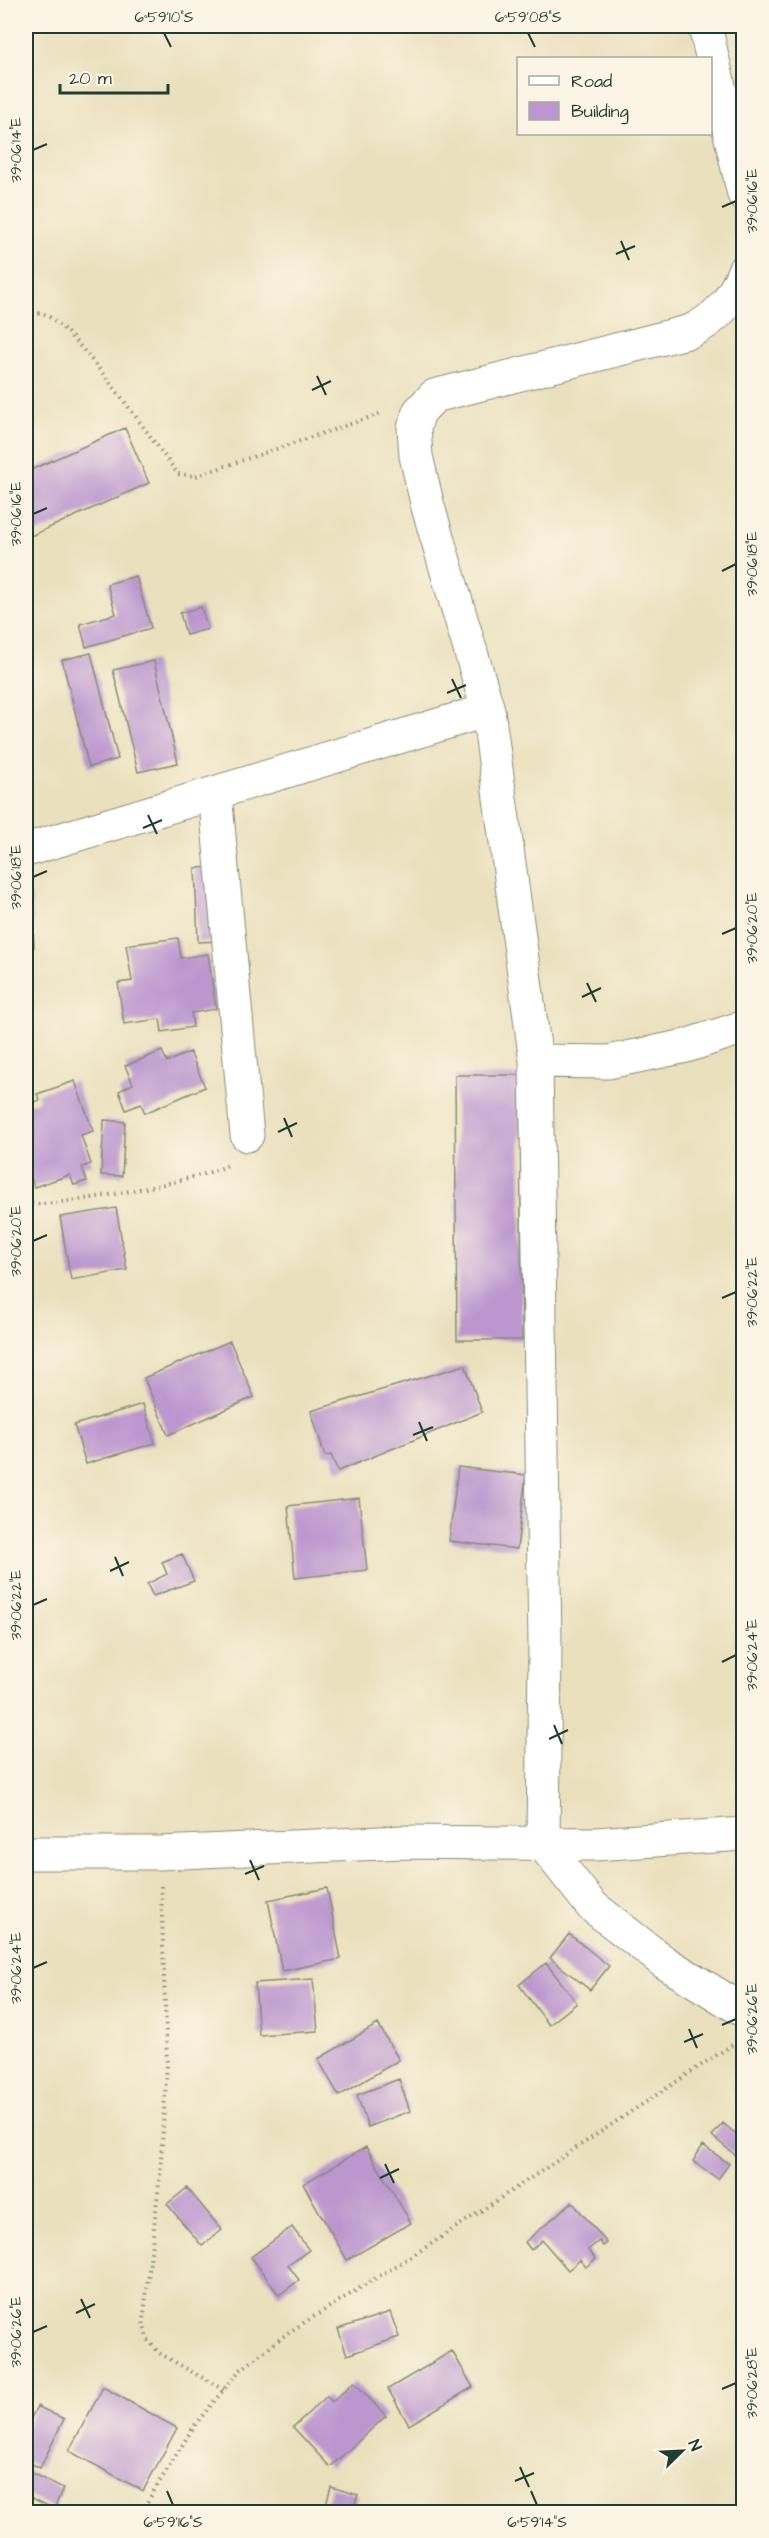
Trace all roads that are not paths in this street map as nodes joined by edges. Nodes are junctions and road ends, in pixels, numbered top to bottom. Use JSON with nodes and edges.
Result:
{"nodes":[{"id":1,"x":705,"y":26,"type":"edge"},
{"id":2,"x":744,"y":194,"type":"edge"},
{"id":3,"x":744,"y":271,"type":"edge"},
{"id":4,"x":488,"y":710,"type":"junction"},
{"id":5,"x":215,"y":793,"type":"junction"},
{"id":6,"x":26,"y":850,"type":"edge"},
{"id":7,"x":744,"y":1027,"type":"edge"},
{"id":8,"x":536,"y":1061,"type":"junction"},
{"id":9,"x":247,"y":1135,"type":"road end"},
{"id":10,"x":744,"y":1834,"type":"edge"},
{"id":11,"x":543,"y":1844,"type":"junction"},
{"id":12,"x":26,"y":1853,"type":"edge"},
{"id":13,"x":744,"y":2012,"type":"edge"}],
"edges":[{"from":1,"to":2,"type":"street"},
{"from":3,"to":4,"type":"street"},
{"from":4,"to":5,"type":"street"},
{"from":4,"to":8,"type":"street"},
{"from":5,"to":6,"type":"street"},
{"from":5,"to":9,"type":"street"},
{"from":7,"to":8,"type":"street"},
{"from":8,"to":11,"type":"street"},
{"from":10,"to":11,"type":"street"},
{"from":11,"to":12,"type":"street"},
{"from":11,"to":13,"type":"street"}]}
